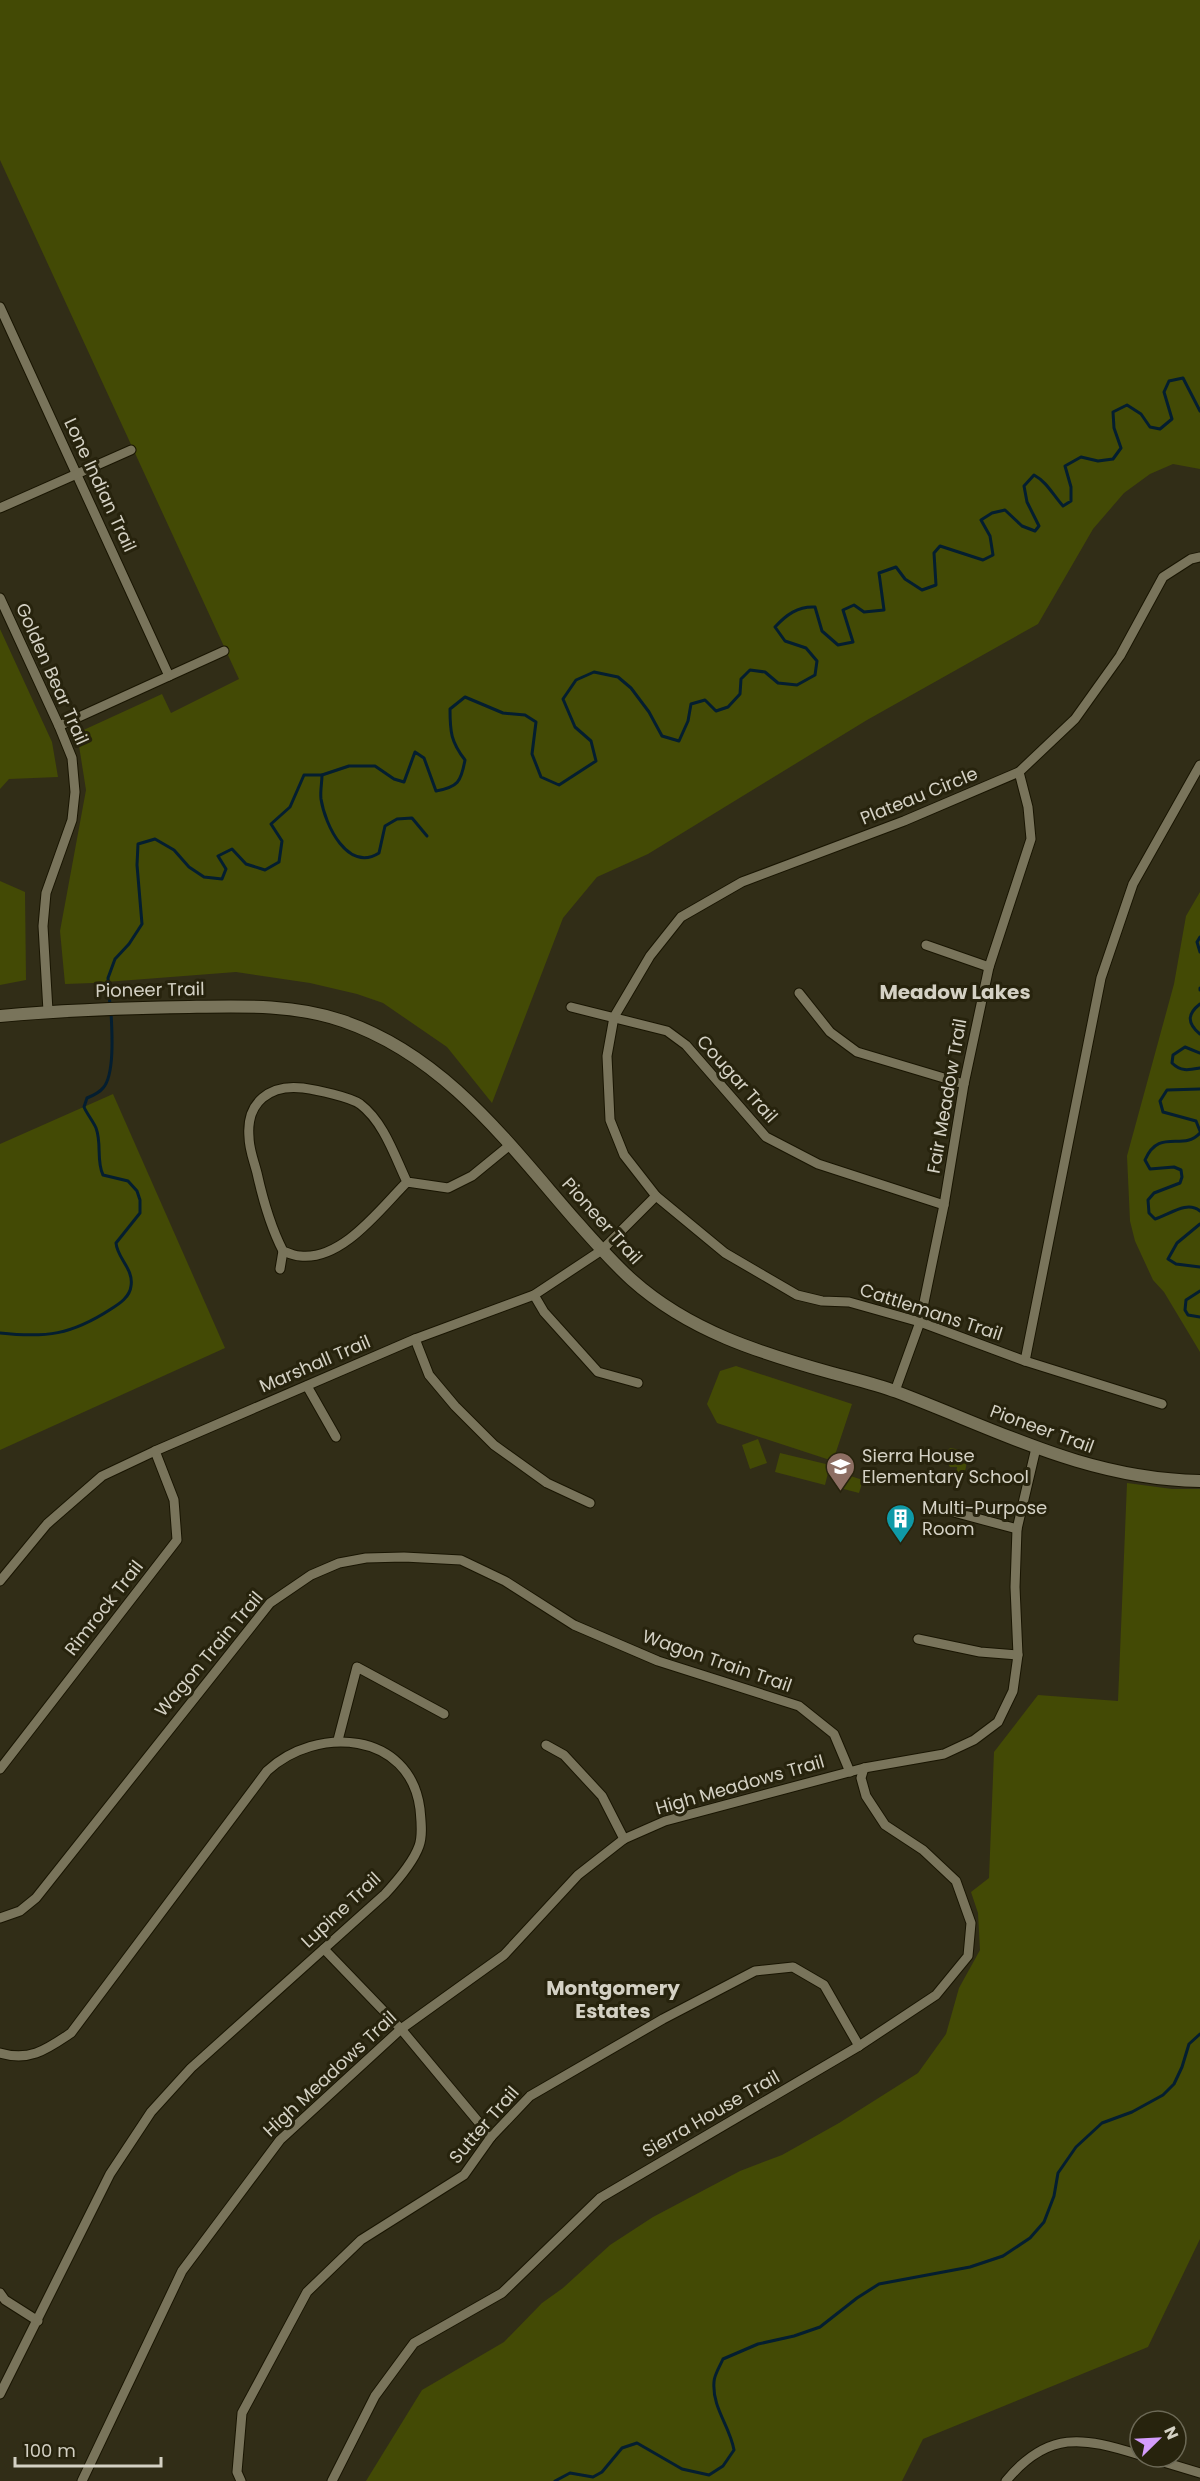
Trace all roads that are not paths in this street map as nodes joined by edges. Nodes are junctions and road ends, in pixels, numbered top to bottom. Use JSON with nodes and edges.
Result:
{"nodes":[{"id":1,"x":0,"y":308,"type":"edge"},
{"id":2,"x":130,"y":450,"type":"dead end"},
{"id":3,"x":77,"y":474,"type":"junction"},
{"id":4,"x":0,"y":508,"type":"edge"},
{"id":5,"x":1200,"y":558,"type":"edge"},
{"id":6,"x":0,"y":598,"type":"edge"},
{"id":7,"x":224,"y":651,"type":"dead end"},
{"id":8,"x":169,"y":676,"type":"junction"},
{"id":9,"x":59,"y":726,"type":"junction"},
{"id":10,"x":1200,"y":765,"type":"edge"},
{"id":11,"x":1018,"y":772,"type":"junction"},
{"id":12,"x":926,"y":945,"type":"dead end"},
{"id":13,"x":989,"y":967,"type":"junction"},
{"id":14,"x":799,"y":993,"type":"dead end"},
{"id":15,"x":572,"y":1006,"type":"dead end"},
{"id":16,"x":48,"y":1011,"type":"junction"},
{"id":17,"x":0,"y":1016,"type":"edge"},
{"id":18,"x":614,"y":1017,"type":"junction"},
{"id":19,"x":964,"y":1084,"type":"junction"},
{"id":20,"x":510,"y":1145,"type":"junction"},
{"id":21,"x":407,"y":1182,"type":"junction"},
{"id":22,"x":656,"y":1196,"type":"junction"},
{"id":23,"x":945,"y":1205,"type":"junction"},
{"id":24,"x":602,"y":1250,"type":"junction"},
{"id":25,"x":283,"y":1251,"type":"junction"},
{"id":26,"x":280,"y":1269,"type":"dead end"},
{"id":27,"x":534,"y":1295,"type":"junction"},
{"id":28,"x":920,"y":1322,"type":"junction"},
{"id":29,"x":415,"y":1339,"type":"junction"},
{"id":30,"x":1025,"y":1361,"type":"junction"},
{"id":31,"x":638,"y":1383,"type":"dead end"},
{"id":32,"x":307,"y":1386,"type":"junction"},
{"id":33,"x":895,"y":1391,"type":"junction"},
{"id":34,"x":1162,"y":1404,"type":"dead end"},
{"id":35,"x":336,"y":1437,"type":"dead end"},
{"id":36,"x":1036,"y":1448,"type":"junction"},
{"id":37,"x":155,"y":1451,"type":"junction"},
{"id":38,"x":1200,"y":1481,"type":"edge"},
{"id":39,"x":590,"y":1503,"type":"dead end"},
{"id":40,"x":950,"y":1511,"type":"dead end"},
{"id":41,"x":1017,"y":1529,"type":"junction"},
{"id":42,"x":0,"y":1581,"type":"edge"},
{"id":43,"x":918,"y":1639,"type":"dead end"},
{"id":44,"x":1018,"y":1655,"type":"junction"},
{"id":45,"x":444,"y":1714,"type":"dead end"},
{"id":46,"x":338,"y":1740,"type":"junction"},
{"id":47,"x":546,"y":1745,"type":"dead end"},
{"id":48,"x":864,"y":1768,"type":"junction"},
{"id":49,"x":0,"y":1770,"type":"edge"},
{"id":50,"x":850,"y":1772,"type":"junction"},
{"id":51,"x":624,"y":1839,"type":"junction"},
{"id":52,"x":0,"y":1918,"type":"edge"},
{"id":53,"x":324,"y":1949,"type":"junction"},
{"id":54,"x":401,"y":2028,"type":"junction"},
{"id":55,"x":859,"y":2046,"type":"junction"},
{"id":56,"x":0,"y":2053,"type":"edge"},
{"id":57,"x":491,"y":2137,"type":"junction"},
{"id":58,"x":0,"y":2293,"type":"edge"},
{"id":59,"x":38,"y":2321,"type":"junction"},
{"id":60,"x":0,"y":2394,"type":"edge"},
{"id":61,"x":1128,"y":2452,"type":"edge"},
{"id":62,"x":82,"y":2481,"type":"edge"},
{"id":63,"x":241,"y":2481,"type":"edge"},
{"id":64,"x":332,"y":2481,"type":"edge"},
{"id":65,"x":1006,"y":2481,"type":"edge"}],
"edges":[{"from":1,"to":3,"type":"street","name":"Lone Indian Trail"},
{"from":2,"to":3,"type":"street"},
{"from":3,"to":4,"type":"street"},
{"from":3,"to":8,"type":"street","name":"Lone Indian Trail"},
{"from":5,"to":11,"type":"street","name":"Plateau Circle"},
{"from":6,"to":9,"type":"street","name":"Golden Bear Trail"},
{"from":7,"to":8,"type":"street"},
{"from":8,"to":9,"type":"street"},
{"from":9,"to":16,"type":"street","name":"Golden Bear Trail"},
{"from":10,"to":30,"type":"street"},
{"from":11,"to":13,"type":"street","name":"Fair Meadow Trail"},
{"from":11,"to":18,"type":"street","name":"Plateau Circle"},
{"from":12,"to":13,"type":"street"},
{"from":13,"to":19,"type":"street","name":"Fair Meadow Trail"},
{"from":14,"to":19,"type":"street"},
{"from":15,"to":18,"type":"street","name":"Cougar Trail"},
{"from":16,"to":17,"type":"main road","name":"Pioneer Trail"},
{"from":16,"to":20,"type":"main road","name":"Pioneer Trail"},
{"from":18,"to":22,"type":"street","name":"Cattlemans Trail"},
{"from":18,"to":23,"type":"street","name":"Cougar Trail"},
{"from":19,"to":23,"type":"street","name":"Fair Meadow Trail"},
{"from":20,"to":21,"type":"street"},
{"from":20,"to":24,"type":"main road","name":"Pioneer Trail"},
{"from":21,"to":25,"type":"street"},
{"from":21,"to":25,"type":"street"},
{"from":22,"to":24,"type":"street","name":"Marshall Trail"},
{"from":22,"to":28,"type":"street","name":"Cattlemans Trail"},
{"from":23,"to":28,"type":"street","name":"Fair Meadow Trail"},
{"from":24,"to":27,"type":"street","name":"Marshall Trail"},
{"from":24,"to":33,"type":"main road","name":"Pioneer Trail"},
{"from":25,"to":26,"type":"street"},
{"from":27,"to":29,"type":"street","name":"Marshall Trail"},
{"from":27,"to":31,"type":"street"},
{"from":28,"to":30,"type":"street","name":"Cattlemans Trail"},
{"from":28,"to":33,"type":"street","name":"Fair Meadow Trail"},
{"from":29,"to":32,"type":"street","name":"Marshall Trail"},
{"from":29,"to":39,"type":"street"},
{"from":30,"to":34,"type":"street","name":"Cattlemans Trail"},
{"from":32,"to":35,"type":"street"},
{"from":32,"to":37,"type":"street","name":"Marshall Trail"},
{"from":33,"to":36,"type":"main road","name":"Pioneer Trail"},
{"from":36,"to":38,"type":"main road","name":"Pioneer Trail"},
{"from":36,"to":41,"type":"street","name":"High Meadows Trail"},
{"from":37,"to":42,"type":"street","name":"Marshall Trail"},
{"from":37,"to":49,"type":"street","name":"Rimrock Trail"},
{"from":40,"to":41,"type":"street"},
{"from":41,"to":44,"type":"street","name":"High Meadows Trail"},
{"from":43,"to":44,"type":"street"},
{"from":44,"to":48,"type":"street","name":"High Meadows Trail"},
{"from":45,"to":46,"type":"street"},
{"from":46,"to":53,"type":"street","name":"Lupine Trail"},
{"from":46,"to":56,"type":"street","name":"Lupine Trail"},
{"from":47,"to":51,"type":"street"},
{"from":48,"to":50,"type":"street","name":"High Meadows Trail"},
{"from":48,"to":55,"type":"street","name":"Sierra House Trail"},
{"from":50,"to":51,"type":"street","name":"High Meadows Trail"},
{"from":50,"to":52,"type":"street","name":"Wagon Train Trail"},
{"from":51,"to":54,"type":"street","name":"High Meadows Trail"},
{"from":53,"to":54,"type":"street"},
{"from":53,"to":59,"type":"street","name":"Lupine Trail"},
{"from":54,"to":57,"type":"street"},
{"from":54,"to":62,"type":"street","name":"High Meadows Trail"},
{"from":55,"to":57,"type":"street","name":"Sutter Trail"},
{"from":55,"to":64,"type":"street","name":"Sierra House Trail"},
{"from":57,"to":63,"type":"street","name":"Sutter Trail"},
{"from":58,"to":59,"type":"street"},
{"from":59,"to":60,"type":"street","name":"Lupine Trail"},
{"from":61,"to":65,"type":"street"}]}
